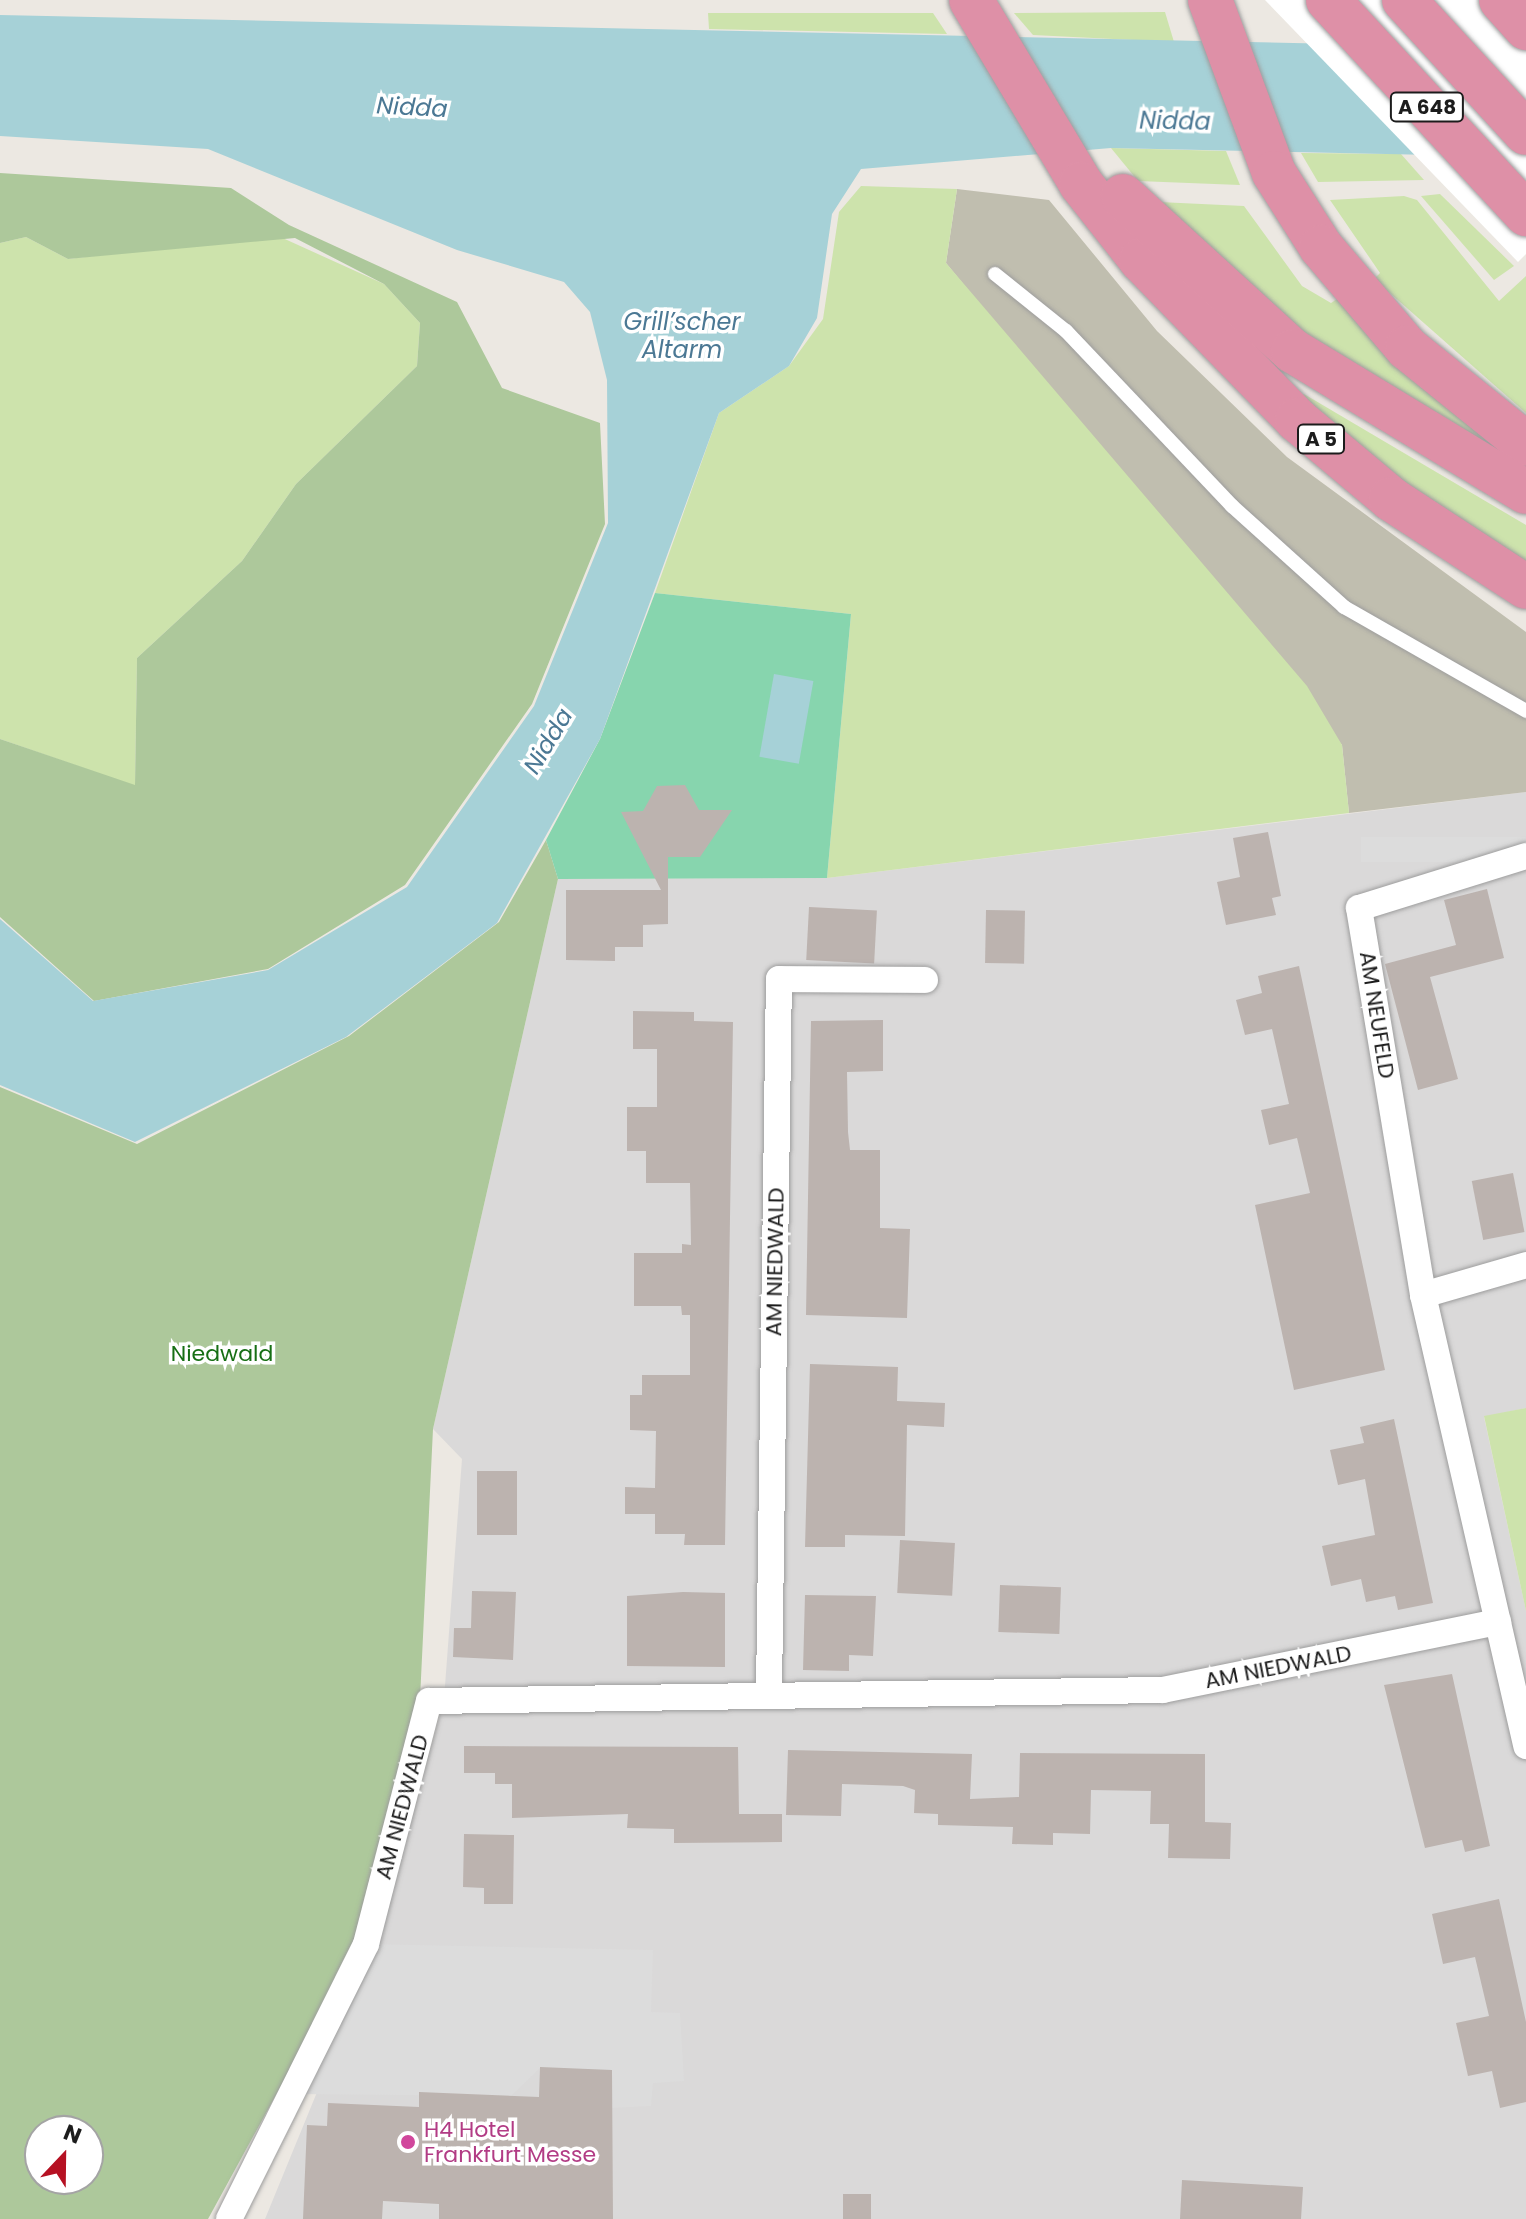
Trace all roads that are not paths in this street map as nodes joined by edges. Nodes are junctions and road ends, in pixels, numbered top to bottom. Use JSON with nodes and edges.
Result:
{"nodes":[{"id":1,"x":971,"y":0,"type":"edge"},
{"id":2,"x":1210,"y":0,"type":"edge"},
{"id":3,"x":1328,"y":0,"type":"edge"},
{"id":4,"x":1404,"y":0,"type":"edge"},
{"id":5,"x":1501,"y":0,"type":"edge"},
{"id":6,"x":1526,"y":28,"type":"edge"},
{"id":7,"x":1526,"y":133,"type":"edge"},
{"id":8,"x":1526,"y":214,"type":"edge"},
{"id":9,"x":1157,"y":254,"type":"junction"},
{"id":10,"x":995,"y":274,"type":"dead end"},
{"id":11,"x":1526,"y":444,"type":"edge"},
{"id":12,"x":1526,"y":492,"type":"edge"},
{"id":13,"x":1526,"y":587,"type":"edge"},
{"id":14,"x":1526,"y":711,"type":"edge"},
{"id":15,"x":1526,"y":856,"type":"edge"},
{"id":16,"x":925,"y":980,"type":"dead end"},
{"id":17,"x":1526,"y":1265,"type":"edge"},
{"id":18,"x":1423,"y":1295,"type":"junction"},
{"id":19,"x":1498,"y":1622,"type":"junction"},
{"id":20,"x":769,"y":1691,"type":"junction"},
{"id":21,"x":1526,"y":1746,"type":"edge"},
{"id":22,"x":229,"y":2219,"type":"edge"}],
"edges":[{"from":1,"to":9,"type":"highway","number":"A 5"},
{"from":2,"to":11,"type":"highway"},
{"from":3,"to":8,"type":"highway","number":"A 648"},
{"from":4,"to":7,"type":"highway","number":"A 648"},
{"from":5,"to":6,"type":"highway"},
{"from":9,"to":12,"type":"highway","number":"A 5"},
{"from":9,"to":13,"type":"highway","number":"A 5"},
{"from":10,"to":14,"type":"lane"},
{"from":15,"to":18,"type":"street","name":"AM NEUFELD"},
{"from":16,"to":20,"type":"street","name":"AM NIEDWALD"},
{"from":17,"to":18,"type":"street"},
{"from":18,"to":19,"type":"street","name":"AM NEUFELD"},
{"from":19,"to":20,"type":"street","name":"AM NIEDWALD"},
{"from":19,"to":21,"type":"street","name":"AM NEUFELD"},
{"from":20,"to":22,"type":"street","name":"AM NIEDWALD"}]}
